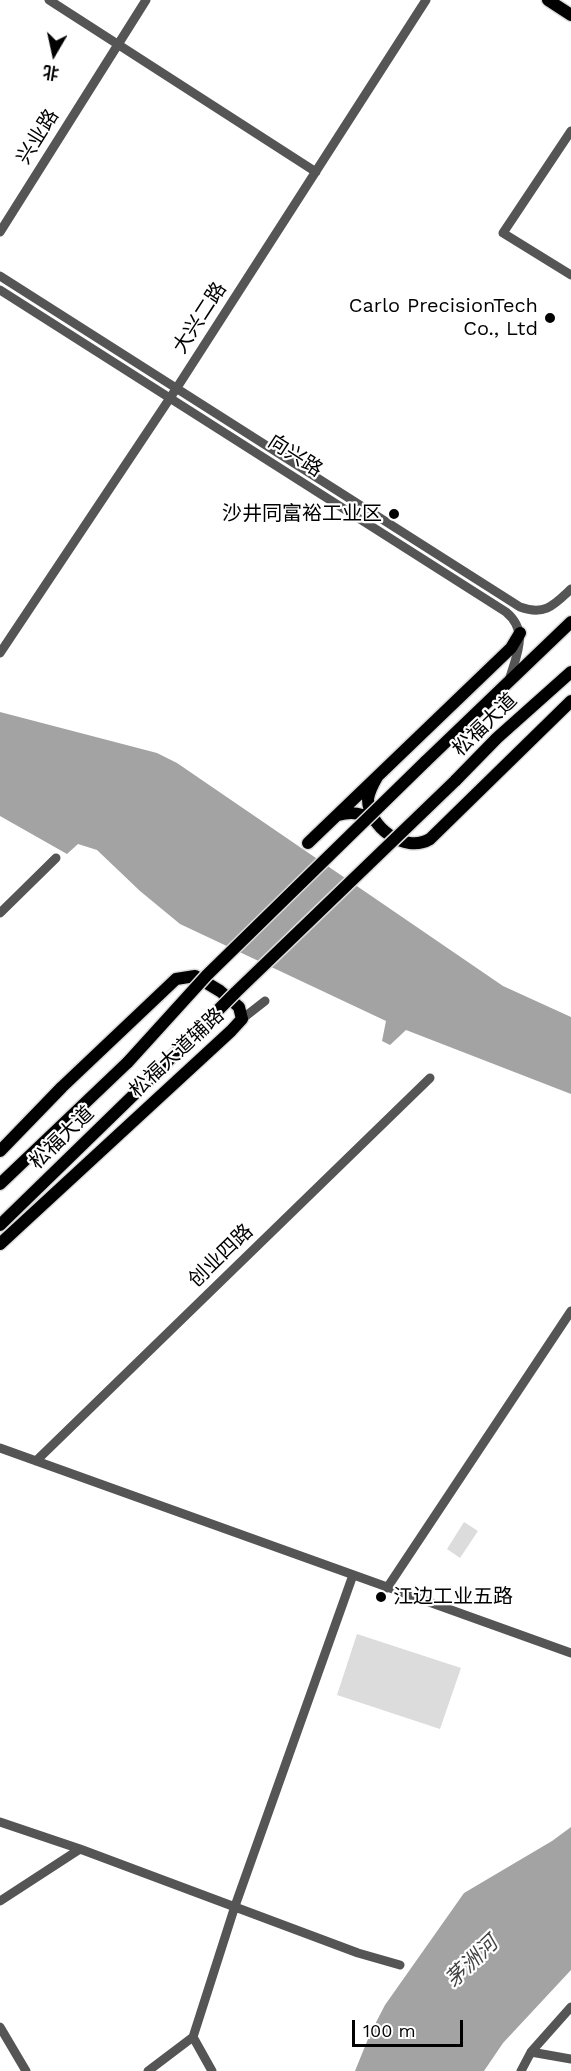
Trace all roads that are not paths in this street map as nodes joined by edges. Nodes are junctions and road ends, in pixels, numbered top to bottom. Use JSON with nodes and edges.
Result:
{"nodes":[{"id":1,"x":49,"y":0,"type":"edge"},
{"id":2,"x":146,"y":0,"type":"edge"},
{"id":3,"x":426,"y":0,"type":"edge"},
{"id":4,"x":548,"y":0,"type":"edge"},
{"id":5,"x":571,"y":15,"type":"edge"},
{"id":6,"x":117,"y":44,"type":"junction"},
{"id":7,"x":571,"y":131,"type":"edge"},
{"id":8,"x":316,"y":172,"type":"junction"},
{"id":9,"x":0,"y":232,"type":"edge"},
{"id":10,"x":571,"y":275,"type":"edge"},
{"id":11,"x":0,"y":276,"type":"edge"},
{"id":12,"x":0,"y":290,"type":"edge"},
{"id":13,"x":176,"y":388,"type":"junction"},
{"id":14,"x":170,"y":398,"type":"junction"},
{"id":15,"x":571,"y":589,"type":"edge"},
{"id":16,"x":571,"y":622,"type":"edge"},
{"id":17,"x":520,"y":633,"type":"junction"},
{"id":18,"x":0,"y":653,"type":"edge"},
{"id":19,"x":571,"y":672,"type":"edge"},
{"id":20,"x":508,"y":682,"type":"junction"},
{"id":21,"x":571,"y":684,"type":"edge"},
{"id":22,"x":542,"y":697,"type":"junction"},
{"id":23,"x":571,"y":701,"type":"edge"},
{"id":24,"x":377,"y":777,"type":"junction"},
{"id":25,"x":337,"y":815,"type":"junction"},
{"id":26,"x":380,"y":826,"type":"junction"},
{"id":27,"x":308,"y":843,"type":"dead end"},
{"id":28,"x":56,"y":858,"type":"dead end"},
{"id":29,"x":0,"y":913,"type":"edge"},
{"id":30,"x":265,"y":1001,"type":"dead end"},
{"id":31,"x":242,"y":1019,"type":"junction"},
{"id":32,"x":430,"y":1078,"type":"dead end"},
{"id":33,"x":0,"y":1151,"type":"edge"},
{"id":34,"x":0,"y":1184,"type":"edge"},
{"id":35,"x":0,"y":1225,"type":"edge"},
{"id":36,"x":0,"y":1244,"type":"edge"},
{"id":37,"x":571,"y":1311,"type":"edge"},
{"id":38,"x":0,"y":1448,"type":"edge"},
{"id":39,"x":36,"y":1461,"type":"junction"},
{"id":40,"x":353,"y":1575,"type":"junction"},
{"id":41,"x":387,"y":1588,"type":"junction"},
{"id":42,"x":571,"y":1653,"type":"edge"},
{"id":43,"x":0,"y":1822,"type":"edge"},
{"id":44,"x":80,"y":1849,"type":"junction"},
{"id":45,"x":0,"y":1901,"type":"edge"},
{"id":46,"x":236,"y":1906,"type":"junction"},
{"id":47,"x":400,"y":1965,"type":"dead end"},
{"id":48,"x":571,"y":2007,"type":"edge"},
{"id":49,"x":0,"y":2027,"type":"edge"},
{"id":50,"x":192,"y":2037,"type":"junction"},
{"id":51,"x":531,"y":2052,"type":"junction"},
{"id":52,"x":571,"y":2059,"type":"edge"},
{"id":53,"x":27,"y":2071,"type":"edge"},
{"id":54,"x":148,"y":2071,"type":"edge"},
{"id":55,"x":212,"y":2071,"type":"edge"},
{"id":56,"x":521,"y":2071,"type":"edge"}],
"edges":[{"from":1,"to":6,"type":"street"},
{"from":2,"to":6,"type":"street","name":"兴业路"},
{"from":3,"to":8,"type":"street","name":"大兴二路"},
{"from":4,"to":5,"type":"main road"},
{"from":6,"to":8,"type":"street"},
{"from":6,"to":9,"type":"street","name":"兴业路"},
{"from":7,"to":10,"type":"street"},
{"from":8,"to":13,"type":"street","name":"大兴二路"},
{"from":11,"to":13,"type":"street","name":"向兴路"},
{"from":12,"to":14,"type":"street","name":"向兴路"},
{"from":13,"to":14,"type":"street","name":"大兴二路"},
{"from":13,"to":15,"type":"street","name":"向兴路"},
{"from":14,"to":17,"type":"street","name":"向兴路"},
{"from":14,"to":18,"type":"street","name":"大兴二路"},
{"from":16,"to":20,"type":"main road","name":"松福大道"},
{"from":17,"to":20,"type":"street"},
{"from":17,"to":24,"type":"main road"},
{"from":19,"to":22,"type":"main road","name":"松福大道"},
{"from":20,"to":34,"type":"main road","name":"松福大道","bridge":true},
{"from":21,"to":22,"type":"main road","name":"松福大道"},
{"from":22,"to":35,"type":"main road","name":"松福大道","bridge":true},
{"from":23,"to":26,"type":"main road"},
{"from":24,"to":25,"type":"main road"},
{"from":24,"to":26,"type":"main road"},
{"from":25,"to":26,"type":"main road"},
{"from":25,"to":27,"type":"main road"},
{"from":28,"to":29,"type":"street"},
{"from":30,"to":31,"type":"street"},
{"from":31,"to":33,"type":"main road","name":"松福大道辅路"},
{"from":31,"to":36,"type":"main road","name":"松福大道辅路"},
{"from":32,"to":39,"type":"street","name":"创业四路"},
{"from":37,"to":41,"type":"street"},
{"from":38,"to":39,"type":"street"},
{"from":39,"to":40,"type":"street"},
{"from":40,"to":41,"type":"street"},
{"from":40,"to":46,"type":"street"},
{"from":41,"to":42,"type":"street"},
{"from":43,"to":44,"type":"street"},
{"from":44,"to":45,"type":"street"},
{"from":44,"to":46,"type":"street"},
{"from":46,"to":47,"type":"street"},
{"from":46,"to":50,"type":"street"},
{"from":48,"to":51,"type":"street"},
{"from":49,"to":53,"type":"street"},
{"from":50,"to":54,"type":"street"},
{"from":50,"to":55,"type":"street"},
{"from":51,"to":52,"type":"street"},
{"from":51,"to":56,"type":"street"}]}
